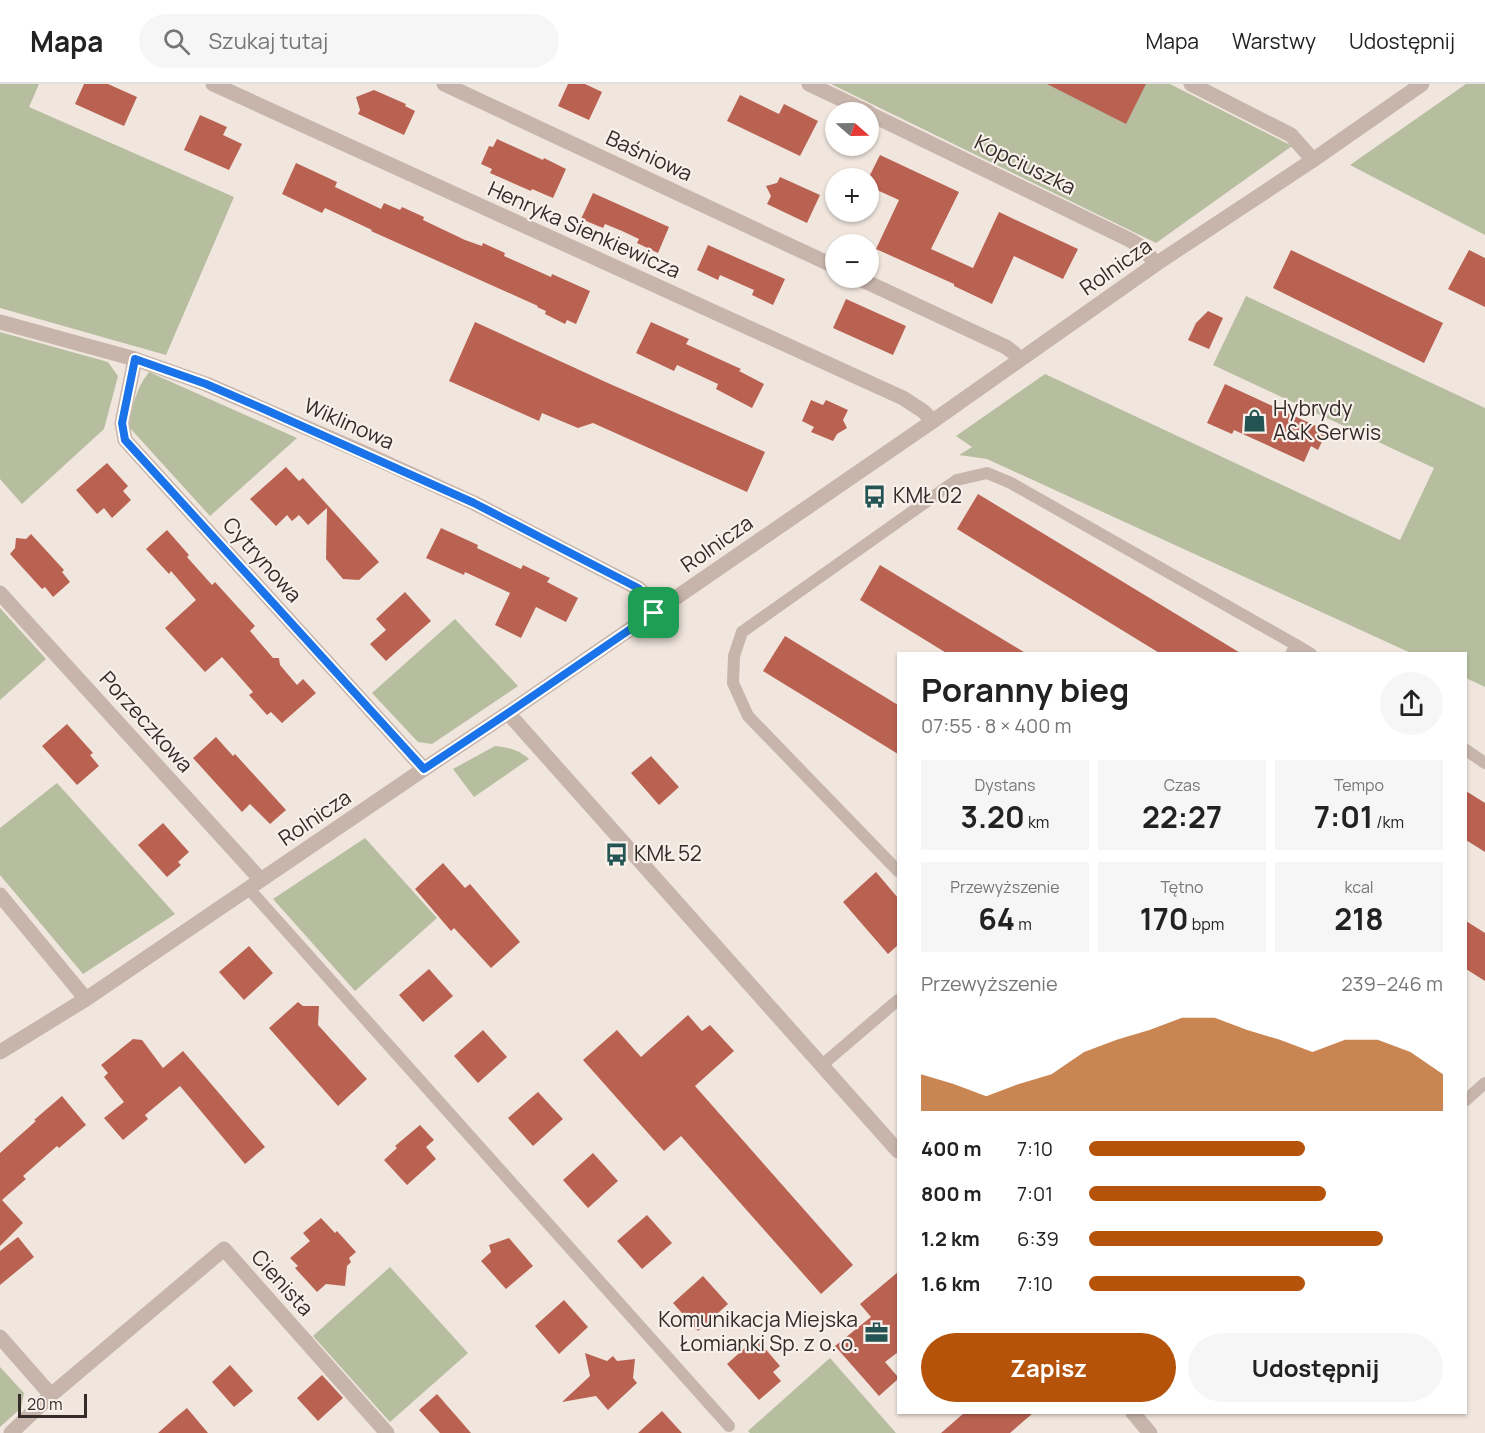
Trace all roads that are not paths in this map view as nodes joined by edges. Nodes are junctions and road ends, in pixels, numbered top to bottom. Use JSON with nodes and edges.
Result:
{"nodes":[{"id":1,"x":213,"y":84,"type":"edge"},
{"id":2,"x":444,"y":84,"type":"edge"},
{"id":3,"x":809,"y":84,"type":"edge"},
{"id":4,"x":1191,"y":84,"type":"edge"},
{"id":5,"x":1422,"y":84,"type":"edge"},
{"id":6,"x":846,"y":102,"type":"edge"},
{"id":7,"x":879,"y":118,"type":"edge"},
{"id":8,"x":1313,"y":160,"type":"junction"},
{"id":9,"x":825,"y":262,"type":"edge"},
{"id":10,"x":1156,"y":264,"type":"junction"},
{"id":11,"x":879,"y":288,"type":"edge"},
{"id":12,"x":0,"y":322,"type":"edge"},
{"id":13,"x":135,"y":359,"type":"junction"},
{"id":14,"x":1019,"y":360,"type":"junction"},
{"id":15,"x":933,"y":421,"type":"junction"},
{"id":16,"x":0,"y":592,"type":"edge"},
{"id":17,"x":654,"y":613,"type":"junction"},
{"id":18,"x":1294,"y":650,"type":"edge"},
{"id":19,"x":508,"y":713,"type":"junction"},
{"id":20,"x":1467,"y":751,"type":"edge"},
{"id":21,"x":1485,"y":763,"type":"edge"},
{"id":22,"x":424,"y":769,"type":"junction"},
{"id":23,"x":897,"y":870,"type":"edge"},
{"id":24,"x":255,"y":884,"type":"junction"},
{"id":25,"x":0,"y":895,"type":"edge"},
{"id":26,"x":87,"y":999,"type":"junction"},
{"id":27,"x":897,"y":1001,"type":"edge"},
{"id":28,"x":0,"y":1052,"type":"edge"},
{"id":29,"x":822,"y":1065,"type":"junction"},
{"id":30,"x":1485,"y":1083,"type":"edge"},
{"id":31,"x":1467,"y":1099,"type":"edge"},
{"id":32,"x":897,"y":1150,"type":"edge"},
{"id":33,"x":0,"y":1337,"type":"edge"},
{"id":34,"x":51,"y":1395,"type":"junction"},
{"id":35,"x":1133,"y":1414,"type":"edge"},
{"id":36,"x":729,"y":1426,"type":"dead end"},
{"id":37,"x":11,"y":1433,"type":"edge"},
{"id":38,"x":387,"y":1433,"type":"edge"},
{"id":39,"x":1150,"y":1433,"type":"edge"}],
"edges":[{"from":1,"to":15,"type":"street","name":"Henryka Sienkiewicza"},
{"from":2,"to":9,"type":"street","name":"Baśniowa"},
{"from":3,"to":6,"type":"street","name":"Kopciuszka"},
{"from":4,"to":8,"type":"street"},
{"from":5,"to":8,"type":"street","name":"Rolnicza"},
{"from":7,"to":10,"type":"street","name":"Kopciuszka"},
{"from":8,"to":10,"type":"street","name":"Rolnicza"},
{"from":10,"to":14,"type":"street","name":"Rolnicza"},
{"from":11,"to":14,"type":"street"},
{"from":12,"to":13,"type":"street","name":"Wiklinowa"},
{"from":13,"to":17,"type":"street","name":"Wiklinowa"},
{"from":13,"to":22,"type":"street","name":"Cytrynowa"},
{"from":14,"to":15,"type":"street","name":"Rolnicza"},
{"from":15,"to":17,"type":"street","name":"Rolnicza"},
{"from":16,"to":24,"type":"street","name":"Porzeczkowa"},
{"from":17,"to":19,"type":"street","name":"Rolnicza"},
{"from":18,"to":23,"type":"lane"},
{"from":19,"to":22,"type":"street","name":"Rolnicza"},
{"from":19,"to":29,"type":"street"},
{"from":20,"to":21,"type":"lane"},
{"from":22,"to":24,"type":"street","name":"Rolnicza"},
{"from":24,"to":26,"type":"street","name":"Rolnicza"},
{"from":24,"to":36,"type":"lane"},
{"from":25,"to":26,"type":"street"},
{"from":26,"to":28,"type":"street","name":"Rolnicza"},
{"from":27,"to":29,"type":"lane"},
{"from":29,"to":32,"type":"street"},
{"from":30,"to":31,"type":"lane"},
{"from":33,"to":34,"type":"street"},
{"from":34,"to":37,"type":"street","name":"Cienista"},
{"from":34,"to":38,"type":"street","name":"Cienista"},
{"from":35,"to":39,"type":"street"}]}
